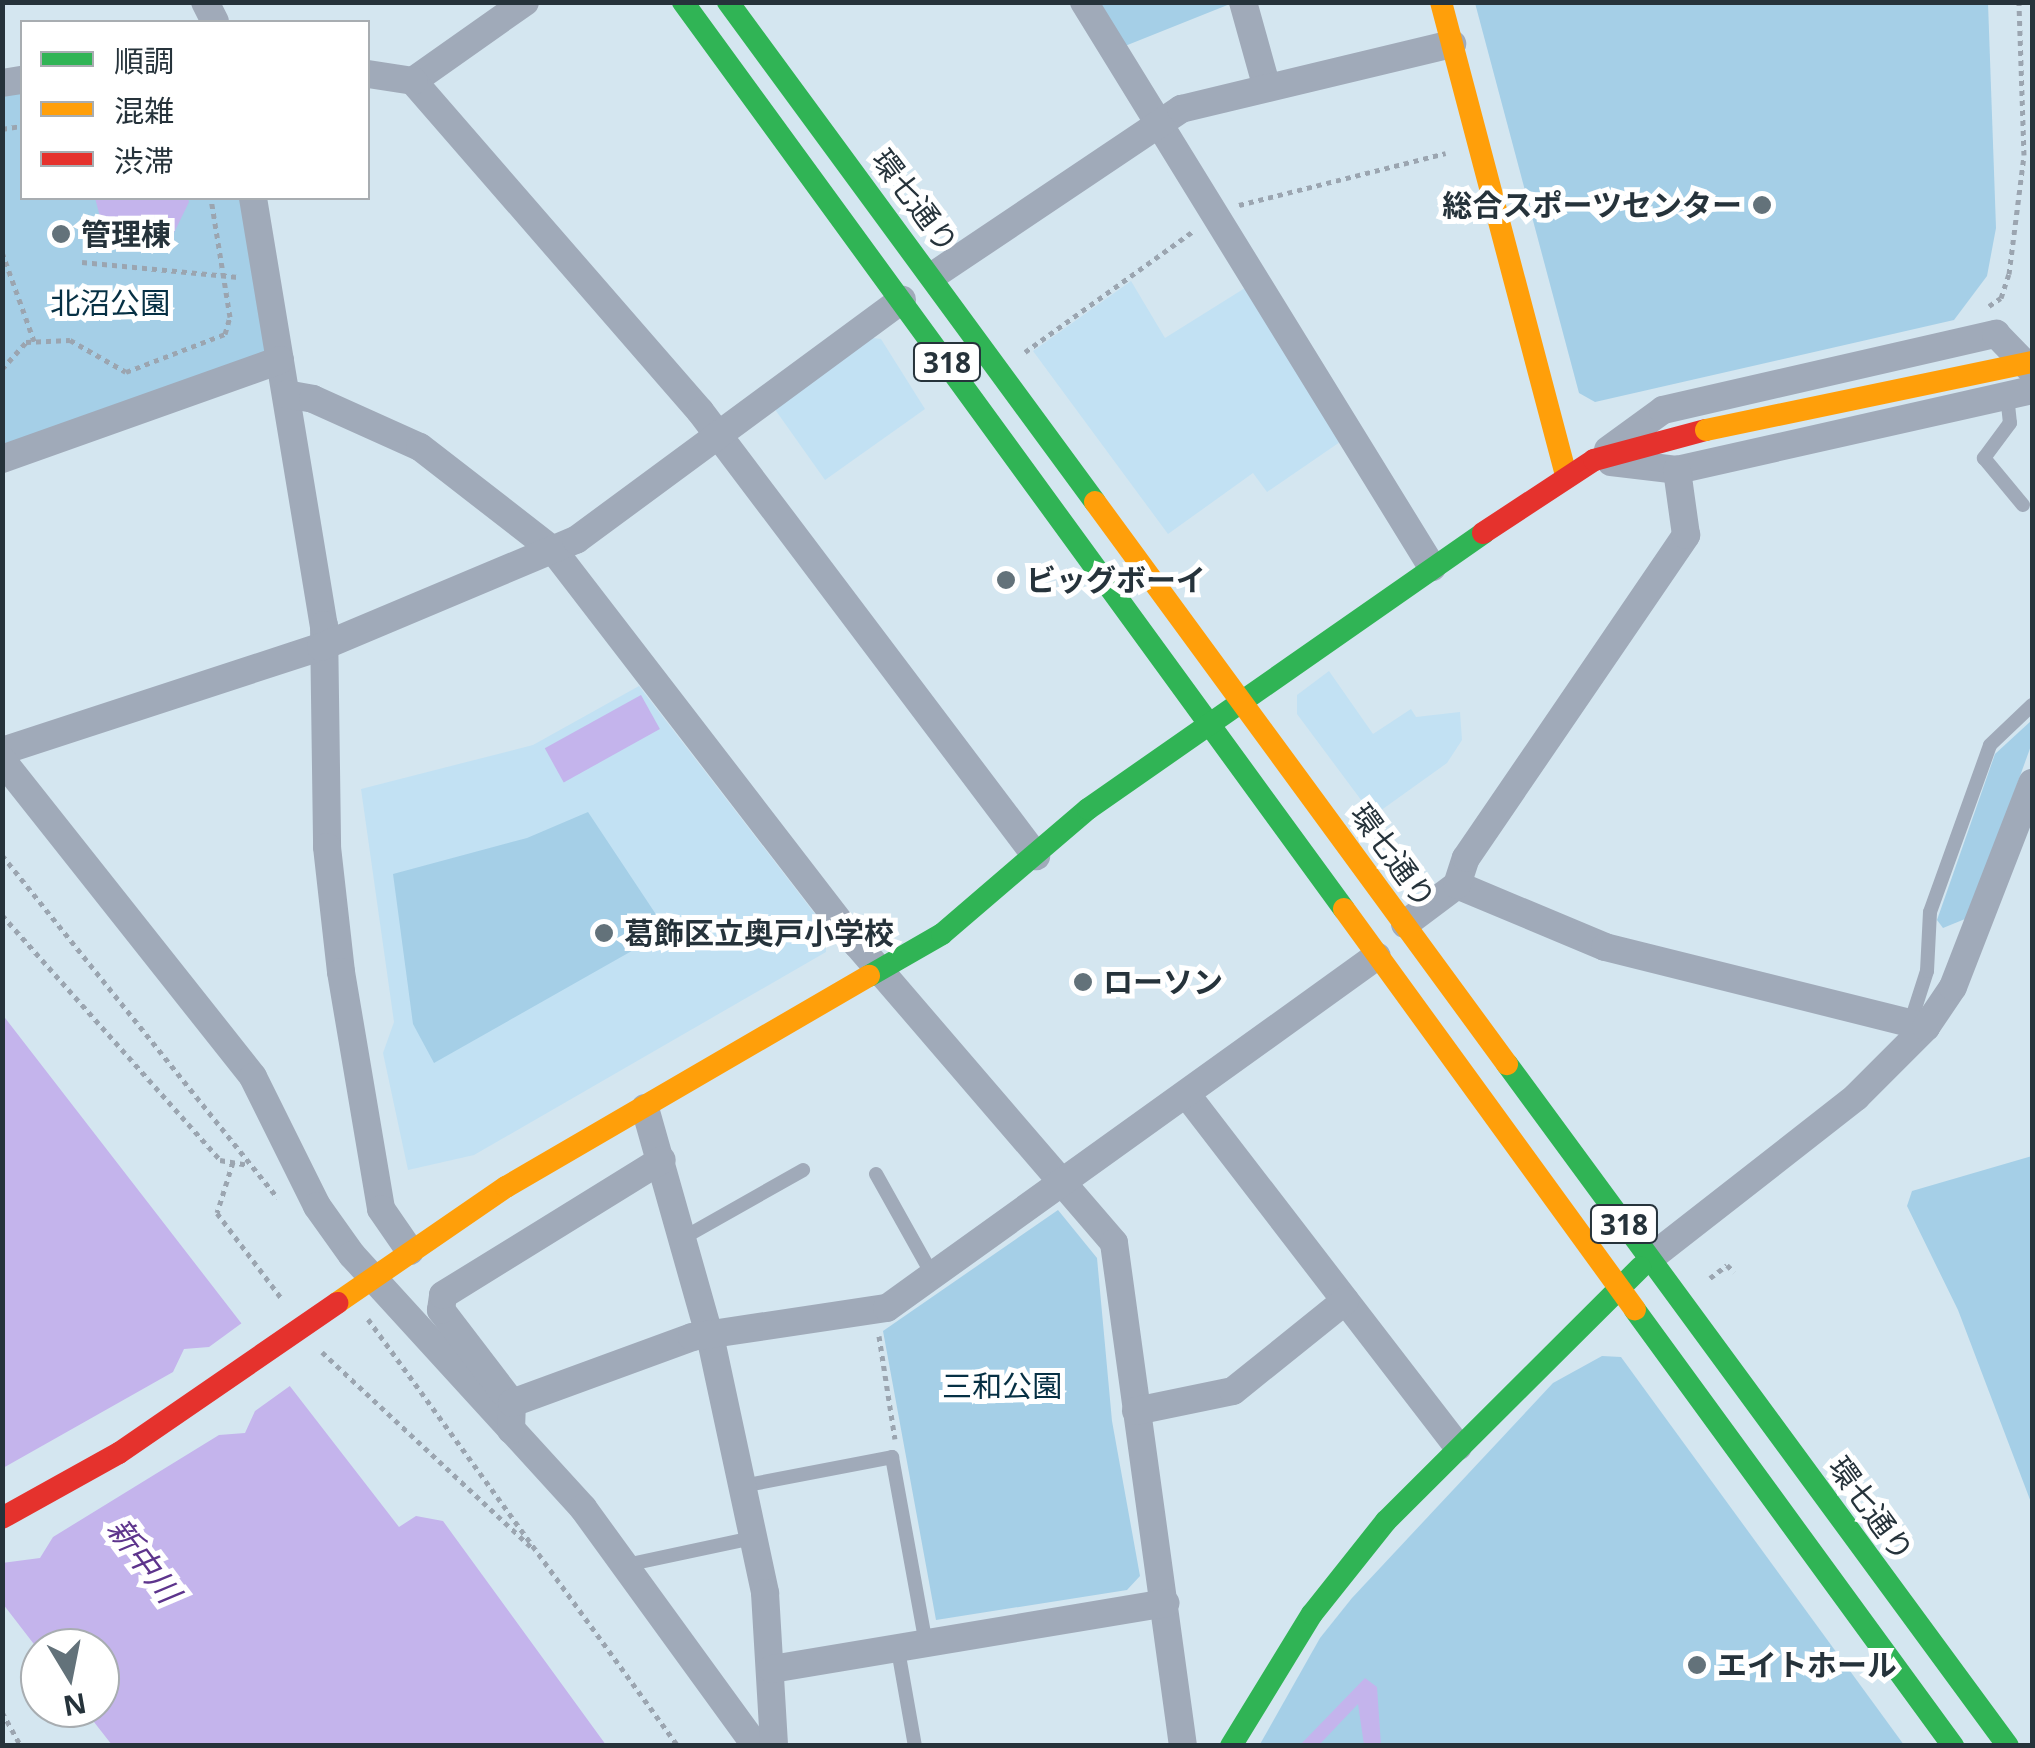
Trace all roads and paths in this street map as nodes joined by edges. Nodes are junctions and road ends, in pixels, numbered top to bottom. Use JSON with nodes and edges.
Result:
{"nodes":[{"id":1,"x":525,"y":2,"type":"edge"},
{"id":2,"x":683,"y":2,"type":"edge"},
{"id":3,"x":728,"y":2,"type":"edge"},
{"id":4,"x":1084,"y":2,"type":"edge"},
{"id":5,"x":1242,"y":2,"type":"edge"},
{"id":6,"x":1441,"y":2,"type":"edge"},
{"id":7,"x":2019,"y":2,"type":"edge"},
{"id":8,"x":1452,"y":44,"type":"junction"},
{"id":9,"x":370,"y":74,"type":"edge"},
{"id":10,"x":412,"y":81,"type":"junction"},
{"id":11,"x":1267,"y":88,"type":"junction"},
{"id":12,"x":1161,"y":120,"type":"junction"},
{"id":13,"x":211,"y":200,"type":"edge"},
{"id":14,"x":253,"y":200,"type":"edge"},
{"id":15,"x":2,"y":252,"type":"edge"},
{"id":16,"x":82,"y":262,"type":"dead end"},
{"id":17,"x":934,"y":275,"type":"junction"},
{"id":18,"x":224,"y":280,"type":"junction"},
{"id":19,"x":902,"y":300,"type":"junction"},
{"id":20,"x":1987,"y":324,"type":"junction"},
{"id":21,"x":34,"y":342,"type":"junction"},
{"id":22,"x":280,"y":360,"type":"junction"},
{"id":23,"x":2032,"y":362,"type":"edge"},
{"id":24,"x":2,"y":369,"type":"edge"},
{"id":25,"x":2032,"y":372,"type":"edge"},
{"id":26,"x":2020,"y":392,"type":"edge"},
{"id":27,"x":286,"y":394,"type":"junction"},
{"id":28,"x":716,"y":432,"type":"junction"},
{"id":29,"x":2,"y":458,"type":"edge"},
{"id":30,"x":1594,"y":460,"type":"junction"},
{"id":31,"x":1677,"y":470,"type":"junction"},
{"id":32,"x":1566,"y":476,"type":"junction"},
{"id":33,"x":2024,"y":505,"type":"dead end"},
{"id":34,"x":554,"y":551,"type":"junction"},
{"id":35,"x":1432,"y":566,"type":"junction"},
{"id":36,"x":321,"y":647,"type":"junction"},
{"id":37,"x":1243,"y":700,"type":"junction"},
{"id":38,"x":2032,"y":705,"type":"edge"},
{"id":39,"x":1207,"y":725,"type":"junction"},
{"id":40,"x":2,"y":751,"type":"edge"},
{"id":41,"x":2,"y":760,"type":"edge"},
{"id":42,"x":2032,"y":782,"type":"edge"},
{"id":43,"x":1036,"y":856,"type":"junction"},
{"id":44,"x":1457,"y":885,"type":"junction"},
{"id":45,"x":2,"y":915,"type":"edge"},
{"id":46,"x":1405,"y":924,"type":"junction"},
{"id":47,"x":1377,"y":956,"type":"junction"},
{"id":48,"x":884,"y":973,"type":"junction"},
{"id":49,"x":1919,"y":1025,"type":"junction"},
{"id":50,"x":1187,"y":1095,"type":"junction"},
{"id":51,"x":645,"y":1108,"type":"junction"},
{"id":52,"x":662,"y":1160,"type":"junction"},
{"id":53,"x":234,"y":1162,"type":"junction"},
{"id":54,"x":252,"y":1166,"type":"dead end"},
{"id":55,"x":803,"y":1170,"type":"dead end"},
{"id":56,"x":876,"y":1174,"type":"dead end"},
{"id":57,"x":1064,"y":1184,"type":"junction"},
{"id":58,"x":683,"y":1238,"type":"junction"},
{"id":59,"x":410,"y":1251,"type":"junction"},
{"id":60,"x":1649,"y":1259,"type":"junction"},
{"id":61,"x":1734,"y":1272,"type":"dead end"},
{"id":62,"x":934,"y":1276,"type":"junction"},
{"id":63,"x":1710,"y":1278,"type":"dead end"},
{"id":64,"x":370,"y":1280,"type":"junction"},
{"id":65,"x":1618,"y":1290,"type":"junction"},
{"id":66,"x":1345,"y":1302,"type":"junction"},
{"id":67,"x":285,"y":1304,"type":"dead end"},
{"id":68,"x":876,"y":1312,"type":"junction"},
{"id":69,"x":709,"y":1335,"type":"junction"},
{"id":70,"x":320,"y":1348,"type":"dead end"},
{"id":71,"x":1136,"y":1411,"type":"junction"},
{"id":72,"x":511,"y":1417,"type":"junction"},
{"id":73,"x":1458,"y":1447,"type":"junction"},
{"id":74,"x":892,"y":1457,"type":"junction"},
{"id":75,"x":742,"y":1486,"type":"junction"},
{"id":76,"x":2,"y":1518,"type":"edge"},
{"id":77,"x":753,"y":1538,"type":"junction"},
{"id":78,"x":536,"y":1551,"type":"dead end"},
{"id":79,"x":626,"y":1565,"type":"junction"},
{"id":80,"x":1164,"y":1602,"type":"junction"},
{"id":81,"x":912,"y":1648,"type":"junction"},
{"id":82,"x":772,"y":1669,"type":"junction"},
{"id":83,"x":2,"y":1712,"type":"edge"},
{"id":84,"x":20,"y":1746,"type":"edge"},
{"id":85,"x":756,"y":1746,"type":"edge"},
{"id":86,"x":774,"y":1746,"type":"edge"},
{"id":87,"x":915,"y":1746,"type":"edge"},
{"id":88,"x":1182,"y":1746,"type":"edge"},
{"id":89,"x":1232,"y":1746,"type":"edge"},
{"id":90,"x":1953,"y":1746,"type":"edge"},
{"id":91,"x":2008,"y":1746,"type":"edge"}],
"edges":[{"from":1,"to":10,"type":"street"},
{"from":2,"to":19,"type":"main road","number":"318"},
{"from":3,"to":17,"type":"main road","name":"環七通り","number":"318"},
{"from":4,"to":12,"type":"street"},
{"from":5,"to":11,"type":"street"},
{"from":6,"to":8,"type":"main road"},
{"from":7,"to":20,"type":"path"},
{"from":8,"to":11,"type":"street"},
{"from":8,"to":32,"type":"main road"},
{"from":9,"to":10,"type":"street"},
{"from":10,"to":28,"type":"street"},
{"from":11,"to":12,"type":"street"},
{"from":12,"to":17,"type":"street"},
{"from":12,"to":35,"type":"street"},
{"from":13,"to":18,"type":"path"},
{"from":14,"to":22,"type":"street"},
{"from":15,"to":21,"type":"path"},
{"from":16,"to":18,"type":"path"},
{"from":17,"to":37,"type":"main road","name":"環七通り","number":"318"},
{"from":18,"to":21,"type":"path"},
{"from":19,"to":28,"type":"street"},
{"from":19,"to":39,"type":"main road","number":"318"},
{"from":20,"to":25,"type":"street"},
{"from":20,"to":30,"type":"street"},
{"from":21,"to":24,"type":"path"},
{"from":22,"to":27,"type":"street"},
{"from":22,"to":29,"type":"street"},
{"from":23,"to":30,"type":"main road","bridge":true},
{"from":26,"to":31,"type":"street"},
{"from":26,"to":33,"type":"lane"},
{"from":27,"to":34,"type":"street"},
{"from":27,"to":36,"type":"street"},
{"from":28,"to":34,"type":"street"},
{"from":28,"to":43,"type":"street"},
{"from":30,"to":31,"type":"street"},
{"from":30,"to":32,"type":"main road"},
{"from":31,"to":44,"type":"street"},
{"from":32,"to":35,"type":"main road"},
{"from":34,"to":36,"type":"street"},
{"from":34,"to":48,"type":"street"},
{"from":35,"to":37,"type":"main road"},
{"from":36,"to":40,"type":"street"},
{"from":36,"to":59,"type":"street"},
{"from":37,"to":39,"type":"main road"},
{"from":37,"to":46,"type":"main road","name":"環七通り","number":"318"},
{"from":38,"to":49,"type":"lane"},
{"from":39,"to":43,"type":"main road"},
{"from":39,"to":47,"type":"main road","number":"318"},
{"from":41,"to":64,"type":"street"},
{"from":42,"to":49,"type":"street"},
{"from":43,"to":48,"type":"main road"},
{"from":44,"to":46,"type":"street"},
{"from":44,"to":49,"type":"street"},
{"from":45,"to":53,"type":"path"},
{"from":46,"to":60,"type":"main road","name":"環七通り","number":"318"},
{"from":47,"to":50,"type":"street"},
{"from":47,"to":65,"type":"main road","number":"318"},
{"from":48,"to":51,"type":"main road"},
{"from":48,"to":57,"type":"street"},
{"from":49,"to":60,"type":"street"},
{"from":50,"to":57,"type":"street"},
{"from":50,"to":66,"type":"street"},
{"from":51,"to":52,"type":"street"},
{"from":51,"to":59,"type":"main road"},
{"from":52,"to":58,"type":"street"},
{"from":52,"to":72,"type":"street"},
{"from":53,"to":54,"type":"path"},
{"from":53,"to":67,"type":"path"},
{"from":55,"to":58,"type":"lane"},
{"from":56,"to":62,"type":"lane"},
{"from":57,"to":62,"type":"street"},
{"from":57,"to":71,"type":"street"},
{"from":58,"to":69,"type":"street"},
{"from":59,"to":64,"type":"main road"},
{"from":60,"to":65,"type":"main road"},
{"from":60,"to":91,"type":"main road","name":"環七通り","number":"318"},
{"from":61,"to":63,"type":"path"},
{"from":62,"to":68,"type":"street"},
{"from":64,"to":72,"type":"street"},
{"from":64,"to":76,"type":"main road","bridge":true},
{"from":65,"to":73,"type":"main road"},
{"from":65,"to":90,"type":"main road","number":"318"},
{"from":66,"to":71,"type":"street"},
{"from":66,"to":73,"type":"street"},
{"from":68,"to":69,"type":"street"},
{"from":68,"to":74,"type":"path"},
{"from":69,"to":72,"type":"street"},
{"from":69,"to":75,"type":"street"},
{"from":70,"to":78,"type":"path"},
{"from":71,"to":80,"type":"street"},
{"from":72,"to":79,"type":"street"},
{"from":73,"to":89,"type":"main road"},
{"from":74,"to":75,"type":"lane"},
{"from":74,"to":81,"type":"lane"},
{"from":75,"to":77,"type":"street"},
{"from":77,"to":79,"type":"lane"},
{"from":77,"to":82,"type":"street"},
{"from":79,"to":85,"type":"street"},
{"from":80,"to":81,"type":"street"},
{"from":80,"to":88,"type":"street"},
{"from":81,"to":82,"type":"street"},
{"from":81,"to":87,"type":"lane"},
{"from":82,"to":86,"type":"street"},
{"from":83,"to":84,"type":"path"}]}
